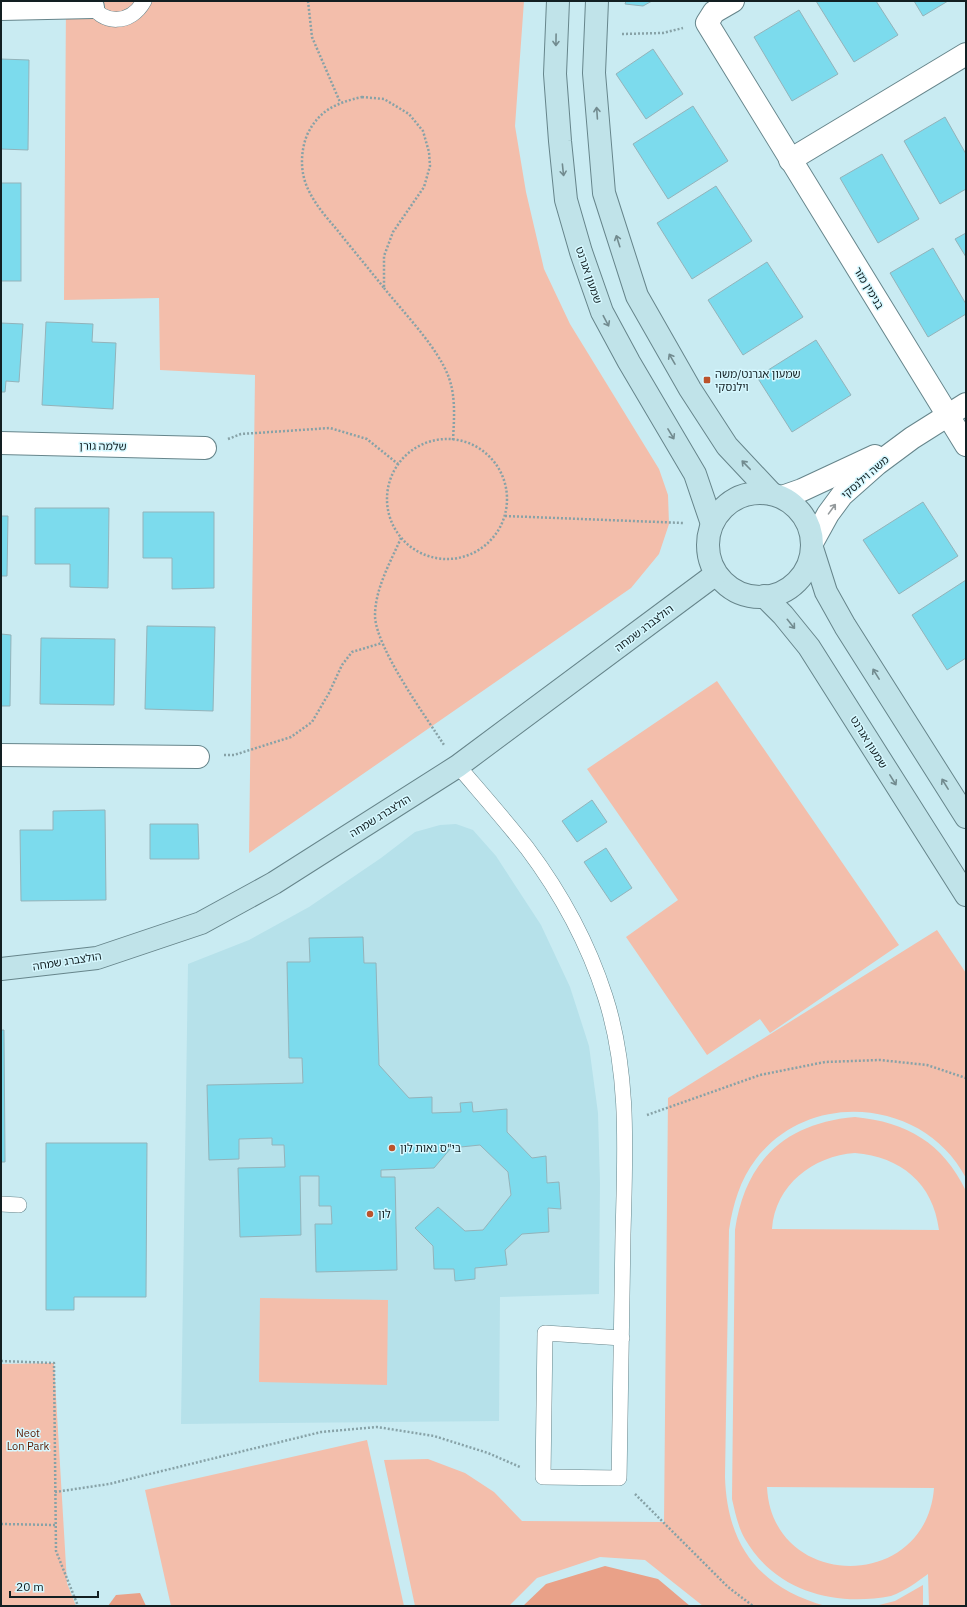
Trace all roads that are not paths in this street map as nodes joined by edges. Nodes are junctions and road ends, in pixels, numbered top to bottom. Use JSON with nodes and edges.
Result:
{"nodes":[{"id":1,"x":144,"y":1,"type":"edge"},
{"id":2,"x":558,"y":1,"type":"edge"},
{"id":3,"x":733,"y":1,"type":"edge"},
{"id":4,"x":91,"y":4,"type":"edge"},
{"id":5,"x":1,"y":9,"type":"edge"},
{"id":6,"x":596,"y":11,"type":"edge"},
{"id":7,"x":966,"y":54,"type":"edge"},
{"id":8,"x":790,"y":160,"type":"junction"},
{"id":9,"x":966,"y":404,"type":"edge"},
{"id":10,"x":947,"y":416,"type":"junction"},
{"id":11,"x":912,"y":438,"type":"junction"},
{"id":12,"x":1,"y":443,"type":"edge"},
{"id":13,"x":966,"y":445,"type":"edge"},
{"id":14,"x":205,"y":448,"type":"road end"},
{"id":15,"x":777,"y":496,"type":"junction"},
{"id":16,"x":712,"y":524,"type":"junction"},
{"id":17,"x":812,"y":546,"type":"junction"},
{"id":18,"x":716,"y":574,"type":"junction"},
{"id":19,"x":764,"y":596,"type":"junction"},
{"id":20,"x":1,"y":755,"type":"edge"},
{"id":21,"x":198,"y":757,"type":"road end"},
{"id":22,"x":458,"y":766,"type":"junction"},
{"id":23,"x":966,"y":817,"type":"edge"},
{"id":24,"x":966,"y":895,"type":"edge"},
{"id":25,"x":1,"y":969,"type":"edge"},
{"id":26,"x":1,"y":1204,"type":"edge"},
{"id":27,"x":18,"y":1205,"type":"dead end"},
{"id":28,"x":622,"y":1338,"type":"junction"}],
"edges":[{"from":1,"to":4,"type":"lane"},
{"from":2,"to":16,"type":"street","name":"שמעון אגרנט","one_way":true},
{"from":3,"to":8,"type":"street","name":"בנימין מזר"},
{"from":4,"to":5,"type":"street"},
{"from":15,"to":6,"type":"street","one_way":true},
{"from":7,"to":8,"type":"street"},
{"from":8,"to":10,"type":"street","name":"בנימין מזר"},
{"from":9,"to":10,"type":"street","name":"משה וילנסקי"},
{"from":10,"to":11,"type":"street","name":"משה וילנסקי"},
{"from":10,"to":13,"type":"street","name":"בנימין מזר"},
{"from":11,"to":15,"type":"street","name":"משה וילנסקי"},
{"from":17,"to":11,"type":"street","name":"משה וילנסקי","one_way":true},
{"from":12,"to":14,"type":"street","name":"שלמה גורן"},
{"from":15,"to":16,"type":"street"},
{"from":15,"to":17,"type":"street"},
{"from":16,"to":18,"type":"street"},
{"from":17,"to":19,"type":"street"},
{"from":23,"to":17,"type":"street","one_way":true},
{"from":18,"to":19,"type":"street"},
{"from":18,"to":22,"type":"street","name":"הולצברג שמחה"},
{"from":19,"to":24,"type":"street","name":"שמעון אגרנט","one_way":true},
{"from":20,"to":21,"type":"street"},
{"from":22,"to":25,"type":"street","name":"הולצברג שמחה"},
{"from":22,"to":28,"type":"lane"},
{"from":26,"to":27,"type":"lane"},
{"from":28,"to":28,"type":"lane"}]}
